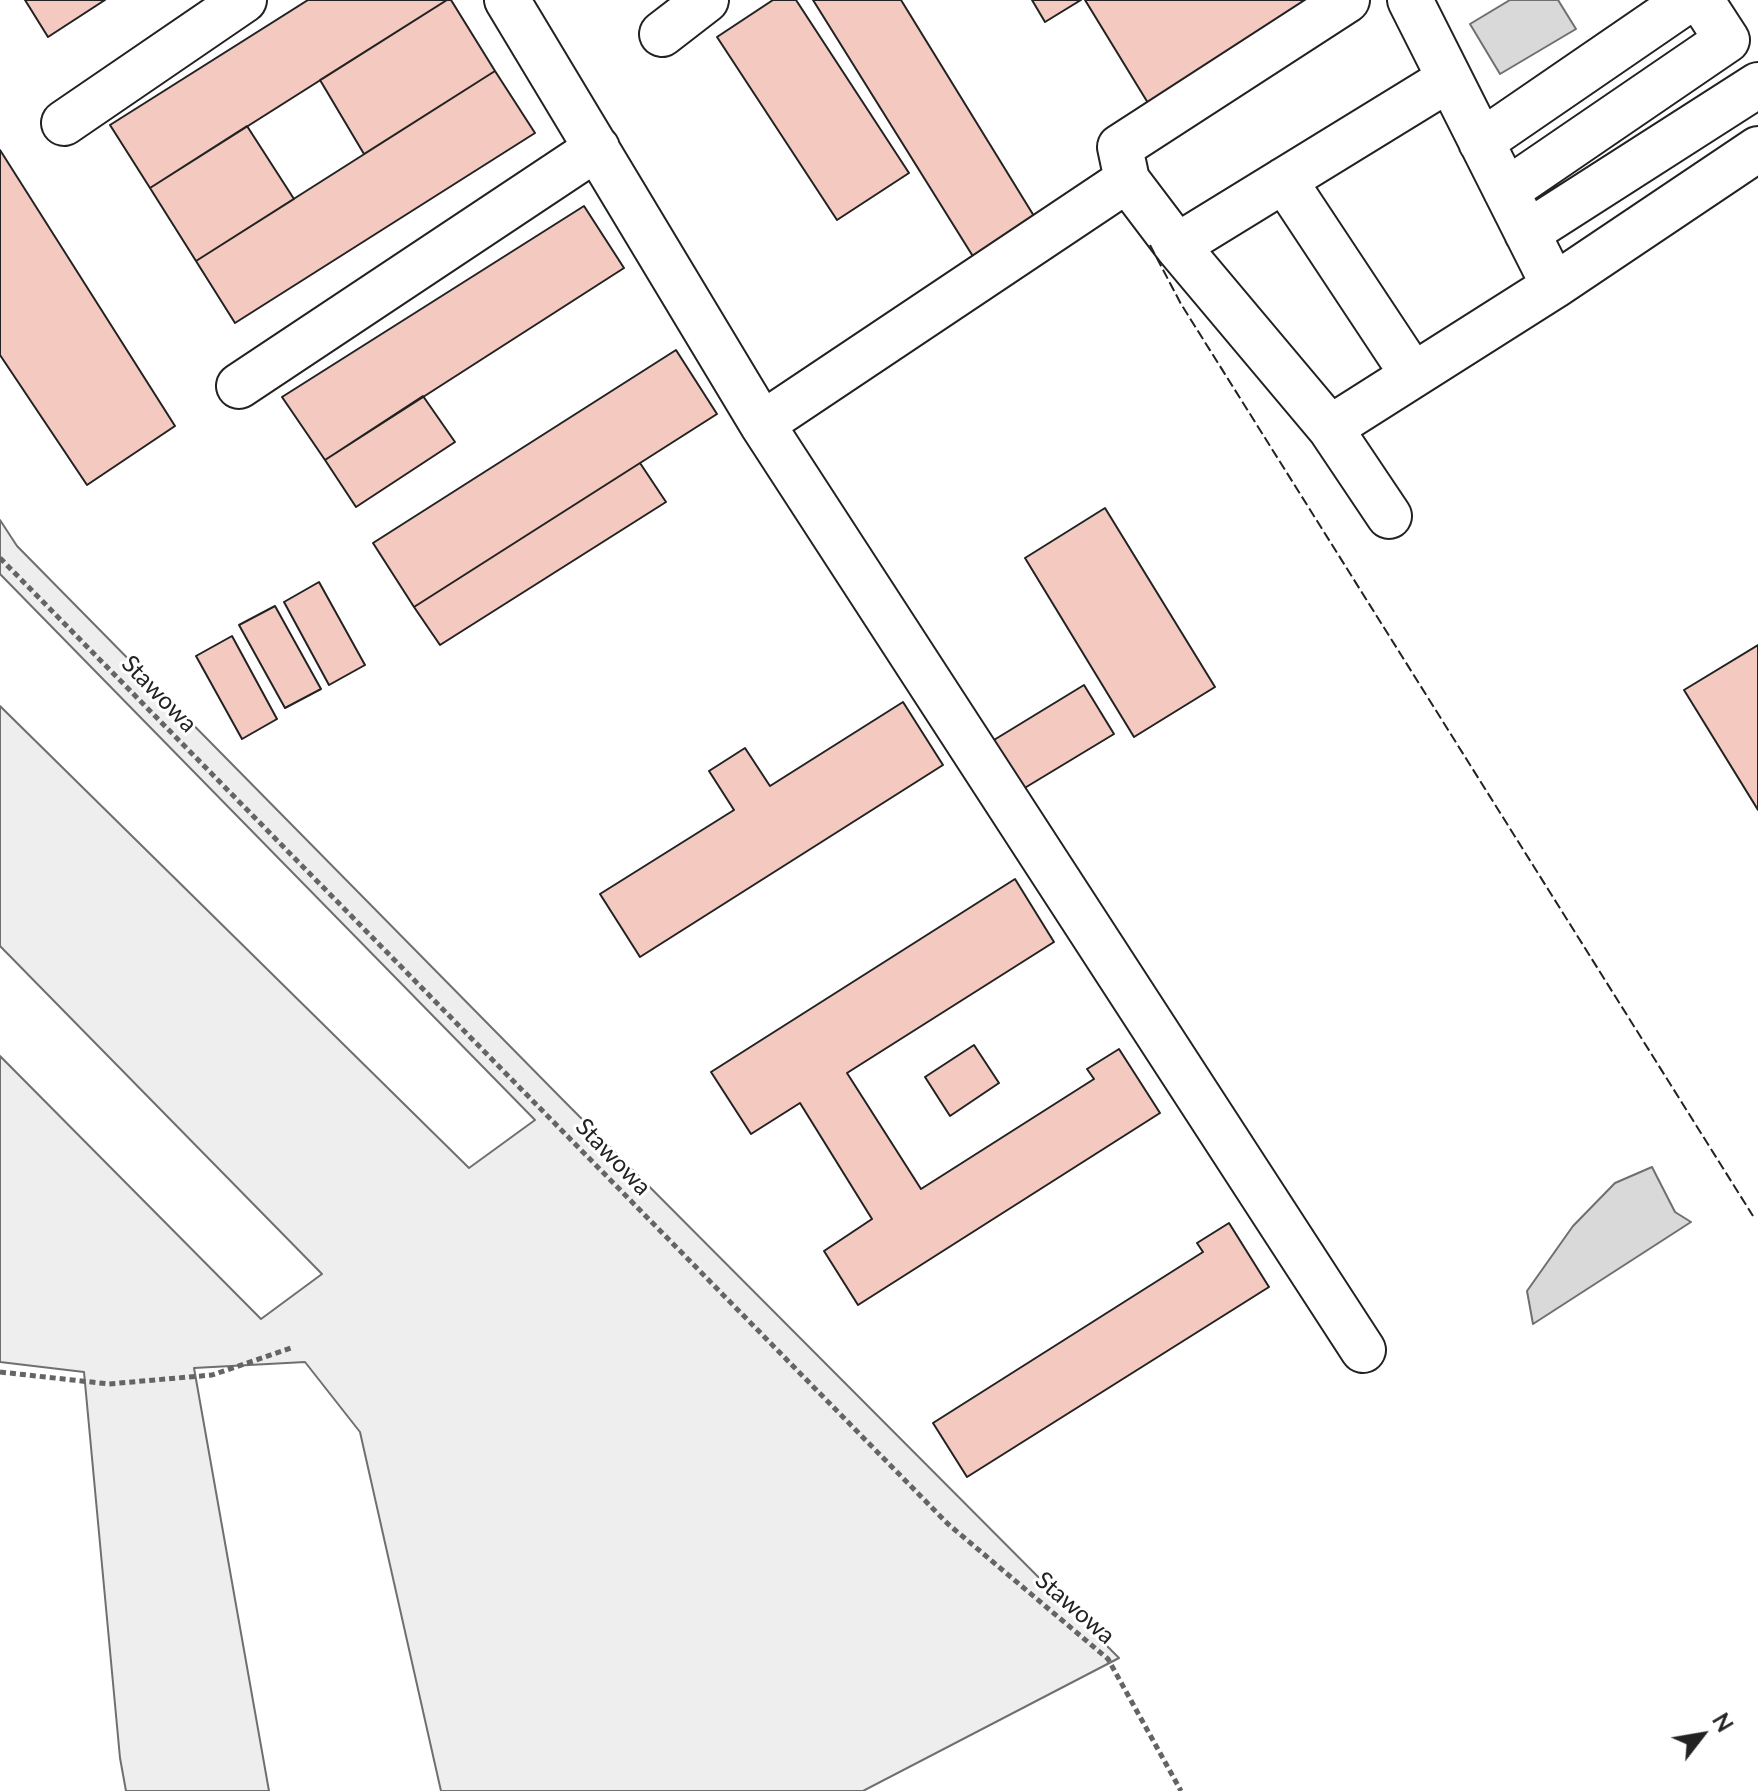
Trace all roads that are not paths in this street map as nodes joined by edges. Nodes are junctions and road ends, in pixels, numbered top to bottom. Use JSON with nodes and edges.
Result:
{"nodes":[{"id":1,"x":244,"y":0,"type":"edge"},
{"id":2,"x":507,"y":0,"type":"edge"},
{"id":3,"x":706,"y":0,"type":"edge"},
{"id":4,"x":1347,"y":0,"type":"edge"},
{"id":5,"x":1410,"y":0,"type":"edge"},
{"id":6,"x":1688,"y":0,"type":"edge"},
{"id":7,"x":1701,"y":0,"type":"edge"},
{"id":8,"x":662,"y":34,"type":"dead end"},
{"id":9,"x":1449,"y":79,"type":"junction"},
{"id":10,"x":1758,"y":85,"type":"edge"},
{"id":11,"x":64,"y":123,"type":"dead end"},
{"id":12,"x":1481,"y":142,"type":"junction"},
{"id":13,"x":597,"y":148,"type":"junction"},
{"id":14,"x":1758,"y":149,"type":"edge"},
{"id":15,"x":1127,"y":180,"type":"junction"},
{"id":16,"x":1284,"y":180,"type":"junction"},
{"id":17,"x":1506,"y":191,"type":"junction"},
{"id":18,"x":1527,"y":233,"type":"junction"},
{"id":19,"x":1177,"y":246,"type":"junction"},
{"id":20,"x":1554,"y":286,"type":"junction"},
{"id":21,"x":1413,"y":375,"type":"junction"},
{"id":22,"x":239,"y":386,"type":"dead end"},
{"id":23,"x":762,"y":424,"type":"junction"},
{"id":24,"x":1330,"y":428,"type":"junction"},
{"id":25,"x":1389,"y":516,"type":"dead end"},
{"id":26,"x":1363,"y":1350,"type":"dead end"}],
"edges":[{"from":1,"to":11,"type":"lane"},
{"from":2,"to":13,"type":"lane"},
{"from":3,"to":8,"type":"lane"},
{"from":4,"to":15,"type":"lane"},
{"from":5,"to":9,"type":"lane"},
{"from":6,"to":12,"type":"lane"},
{"from":7,"to":17,"type":"lane"},
{"from":9,"to":12,"type":"lane"},
{"from":9,"to":16,"type":"lane"},
{"from":10,"to":18,"type":"lane"},
{"from":12,"to":17,"type":"lane"},
{"from":13,"to":22,"type":"lane"},
{"from":13,"to":23,"type":"lane"},
{"from":14,"to":20,"type":"lane"},
{"from":15,"to":19,"type":"lane"},
{"from":15,"to":23,"type":"lane"},
{"from":16,"to":19,"type":"lane"},
{"from":16,"to":21,"type":"lane"},
{"from":17,"to":18,"type":"lane"},
{"from":18,"to":20,"type":"lane"},
{"from":19,"to":24,"type":"lane"},
{"from":20,"to":21,"type":"lane"},
{"from":21,"to":24,"type":"lane"},
{"from":23,"to":26,"type":"lane"},
{"from":24,"to":25,"type":"lane"}]}
